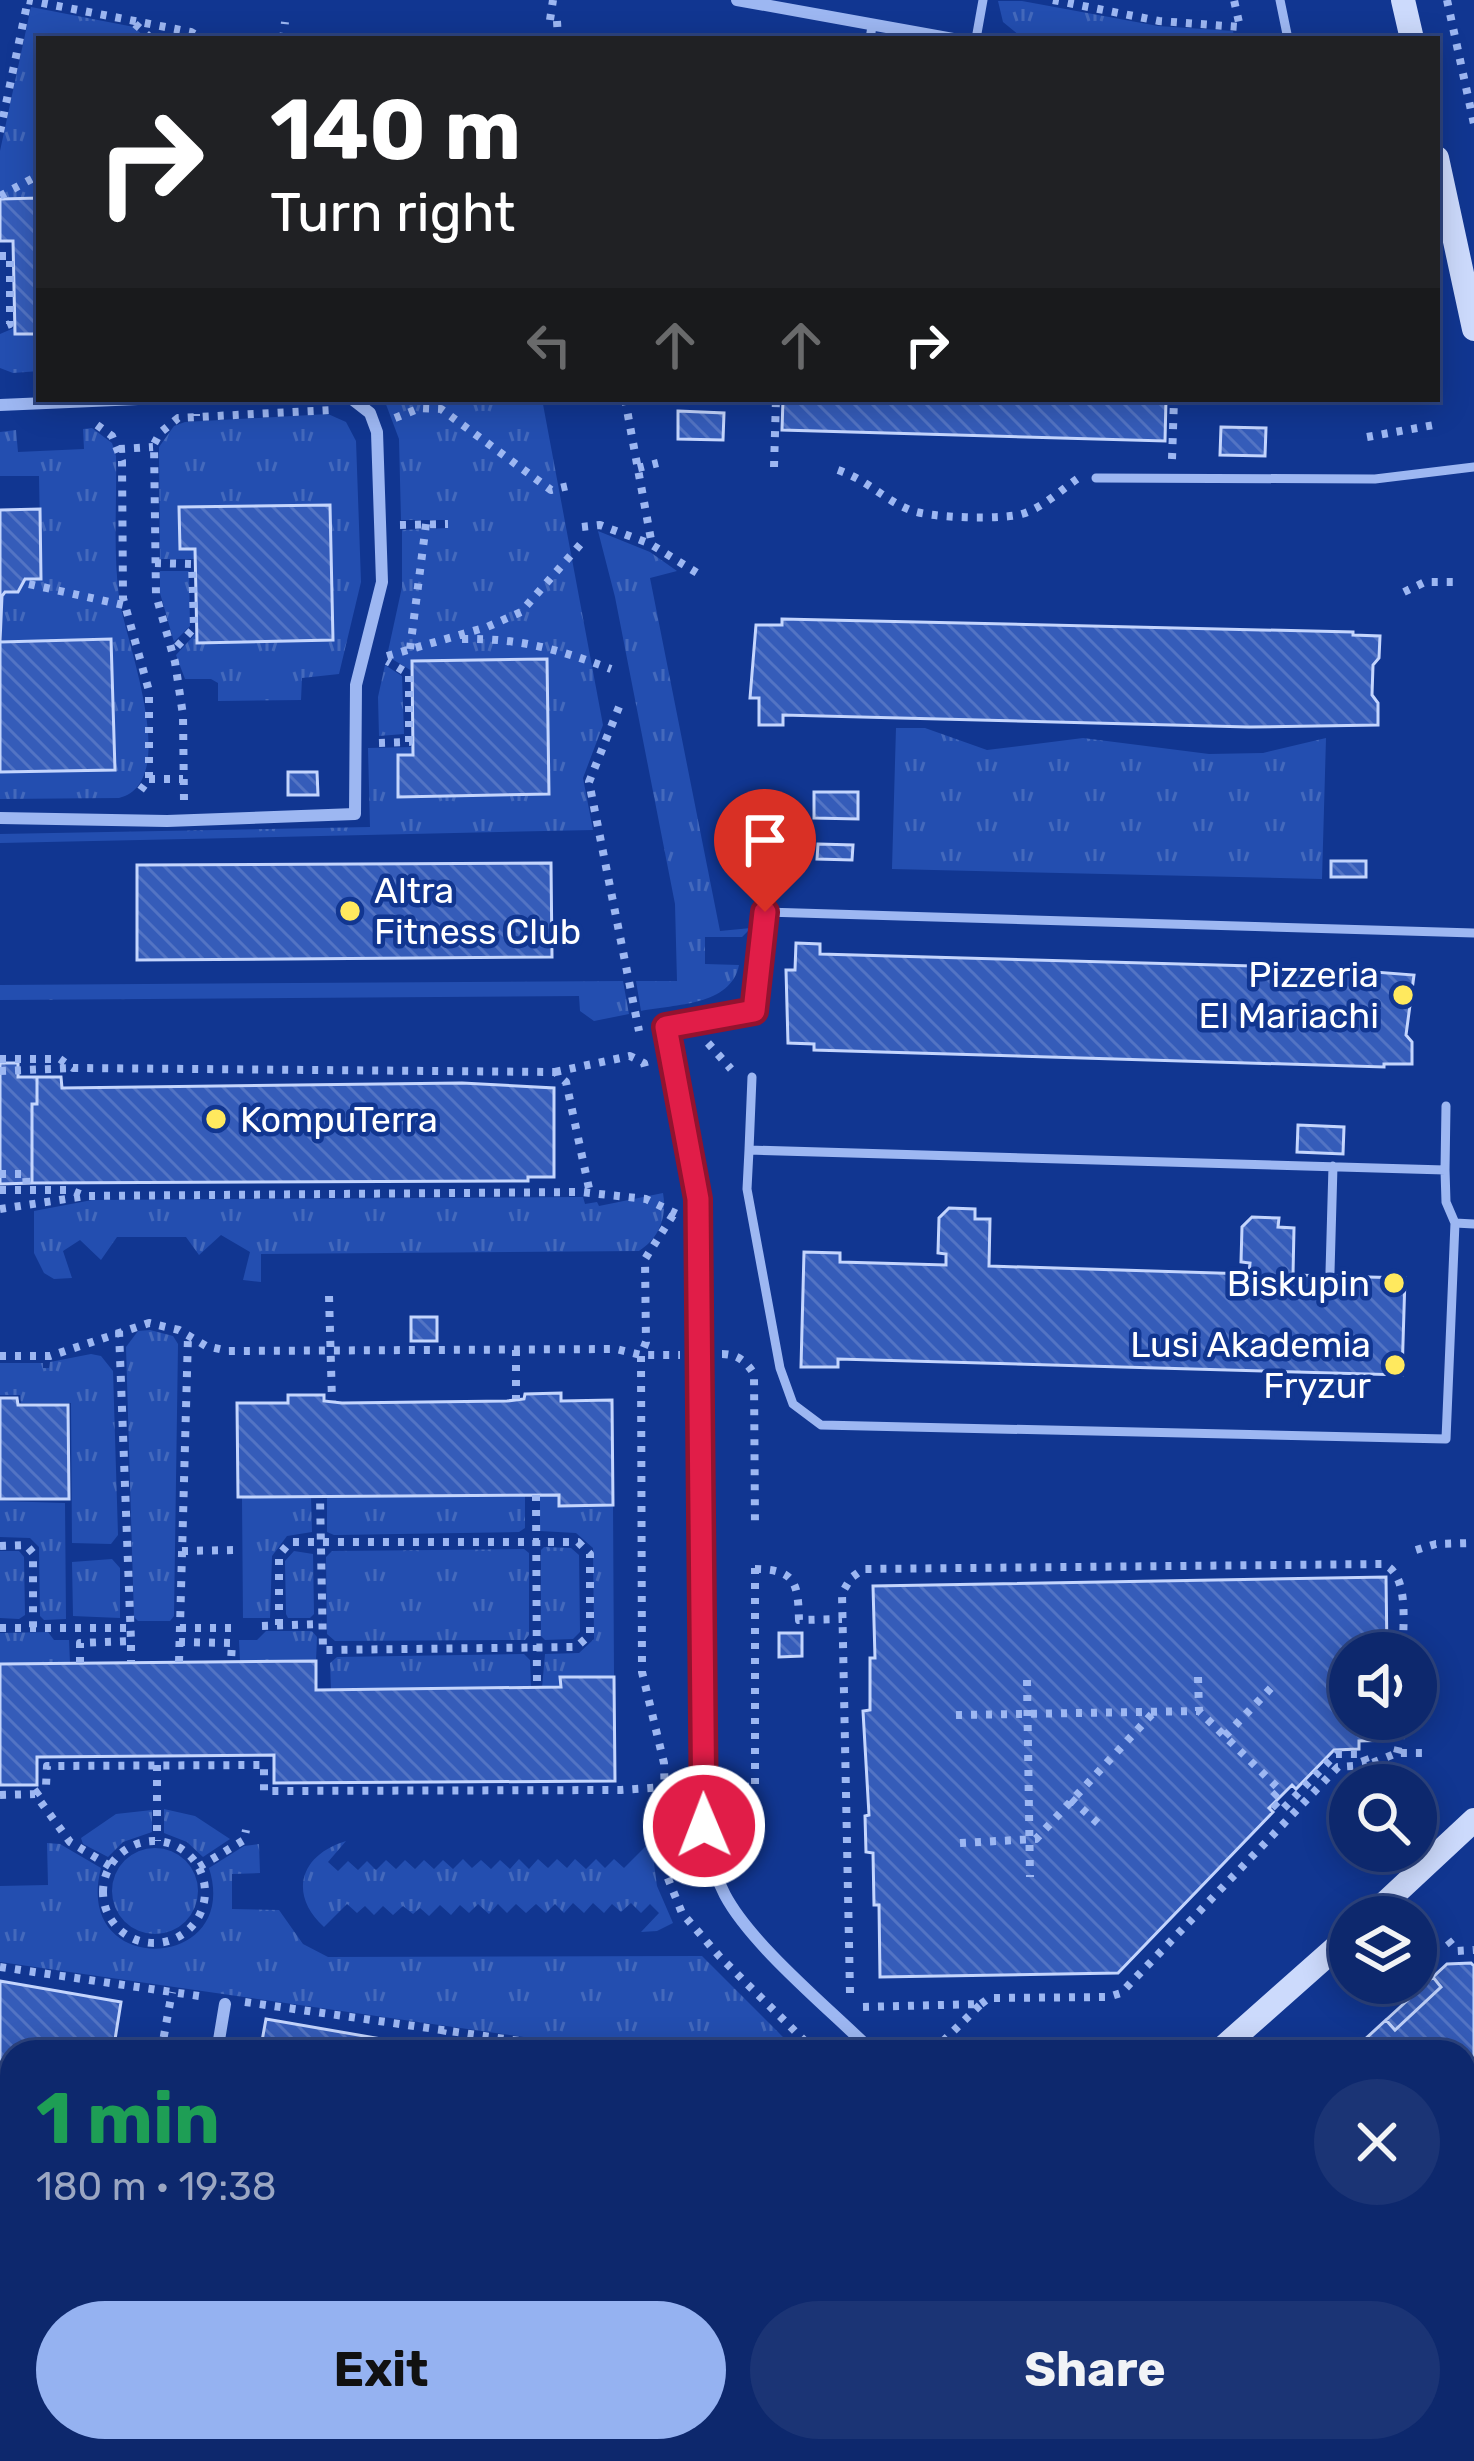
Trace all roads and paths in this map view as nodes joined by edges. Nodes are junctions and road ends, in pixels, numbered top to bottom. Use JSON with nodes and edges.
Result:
{"nodes":[{"id":1,"x":28,"y":0,"type":"edge"},
{"id":2,"x":554,"y":0,"type":"edge"},
{"id":3,"x":737,"y":0,"type":"edge"},
{"id":4,"x":983,"y":0,"type":"edge"},
{"id":5,"x":1053,"y":0,"type":"edge"},
{"id":6,"x":1234,"y":0,"type":"edge"},
{"id":7,"x":1280,"y":0,"type":"edge"},
{"id":8,"x":1403,"y":0,"type":"edge"},
{"id":9,"x":1447,"y":0,"type":"edge"},
{"id":10,"x":131,"y":20,"type":"junction"},
{"id":11,"x":285,"y":22,"type":"dead end"},
{"id":12,"x":871,"y":33,"type":"edge"},
{"id":13,"x":149,"y":36,"type":"edge"},
{"id":14,"x":198,"y":36,"type":"edge"},
{"id":15,"x":283,"y":36,"type":"edge"},
{"id":16,"x":557,"y":36,"type":"edge"},
{"id":17,"x":912,"y":36,"type":"edge"},
{"id":18,"x":977,"y":36,"type":"edge"},
{"id":19,"x":1287,"y":36,"type":"edge"},
{"id":20,"x":1411,"y":36,"type":"edge"},
{"id":21,"x":1474,"y":124,"type":"edge"},
{"id":22,"x":0,"y":132,"type":"edge"},
{"id":23,"x":1440,"y":172,"type":"edge"},
{"id":24,"x":36,"y":177,"type":"edge"},
{"id":25,"x":0,"y":196,"type":"edge"},
{"id":26,"x":0,"y":256,"type":"edge"},
{"id":27,"x":0,"y":328,"type":"edge"},
{"id":28,"x":1474,"y":328,"type":"edge"},
{"id":29,"x":69,"y":402,"type":"edge"},
{"id":30,"x":196,"y":402,"type":"edge"},
{"id":31,"x":274,"y":402,"type":"edge"},
{"id":32,"x":356,"y":402,"type":"edge"},
{"id":33,"x":433,"y":402,"type":"edge"},
{"id":34,"x":627,"y":402,"type":"edge"},
{"id":35,"x":776,"y":402,"type":"edge"},
{"id":36,"x":1174,"y":402,"type":"edge"},
{"id":37,"x":0,"y":405,"type":"edge"},
{"id":38,"x":441,"y":409,"type":"junction"},
{"id":39,"x":274,"y":412,"type":"junction"},
{"id":40,"x":340,"y":412,"type":"dead end"},
{"id":41,"x":196,"y":416,"type":"junction"},
{"id":42,"x":84,"y":422,"type":"dead end"},
{"id":43,"x":1434,"y":425,"type":"dead end"},
{"id":44,"x":377,"y":432,"type":"junction"},
{"id":45,"x":1367,"y":437,"type":"dead end"},
{"id":46,"x":119,"y":448,"type":"junction"},
{"id":47,"x":153,"y":448,"type":"junction"},
{"id":48,"x":658,"y":463,"type":"dead end"},
{"id":49,"x":1474,"y":466,"type":"edge"},
{"id":50,"x":774,"y":467,"type":"dead end"},
{"id":51,"x":638,"y":468,"type":"junction"},
{"id":52,"x":838,"y":470,"type":"dead end"},
{"id":53,"x":1096,"y":478,"type":"joint"},
{"id":54,"x":1172,"y":478,"type":"junction"},
{"id":55,"x":574,"y":485,"type":"dead end"},
{"id":56,"x":426,"y":524,"type":"junction"},
{"id":57,"x":448,"y":524,"type":"dead end"},
{"id":58,"x":381,"y":525,"type":"junction"},
{"id":59,"x":582,"y":527,"type":"dead end"},
{"id":60,"x":585,"y":539,"type":"dead end"},
{"id":61,"x":652,"y":544,"type":"junction"},
{"id":62,"x":155,"y":563,"type":"junction"},
{"id":63,"x":702,"y":576,"type":"dead end"},
{"id":64,"x":1460,"y":582,"type":"dead end"},
{"id":65,"x":29,"y":584,"type":"dead end"},
{"id":66,"x":1404,"y":592,"type":"dead end"},
{"id":67,"x":125,"y":605,"type":"junction"},
{"id":68,"x":446,"y":639,"type":"junction"},
{"id":69,"x":410,"y":649,"type":"junction"},
{"id":70,"x":172,"y":652,"type":"junction"},
{"id":71,"x":611,"y":669,"type":"dead end"},
{"id":72,"x":619,"y":707,"type":"dead end"},
{"id":73,"x":374,"y":743,"type":"dead end"},
{"id":74,"x":149,"y":779,"type":"junction"},
{"id":75,"x":184,"y":779,"type":"junction"},
{"id":76,"x":125,"y":802,"type":"dead end"},
{"id":77,"x":0,"y":818,"type":"edge"},
{"id":78,"x":184,"y":820,"type":"junction"},
{"id":79,"x":1474,"y":933,"type":"edge"},
{"id":80,"x":666,"y":1027,"type":"joint"},
{"id":81,"x":639,"y":1030,"type":"dead end"},
{"id":82,"x":708,"y":1043,"type":"dead end"},
{"id":83,"x":0,"y":1059,"type":"edge"},
{"id":84,"x":73,"y":1068,"type":"junction"},
{"id":85,"x":0,"y":1071,"type":"edge"},
{"id":86,"x":555,"y":1072,"type":"junction"},
{"id":87,"x":752,"y":1077,"type":"joint"},
{"id":88,"x":648,"y":1084,"type":"dead end"},
{"id":89,"x":1446,"y":1106,"type":"dead end"},
{"id":90,"x":749,"y":1150,"type":"junction"},
{"id":91,"x":1333,"y":1166,"type":"junction"},
{"id":92,"x":1445,"y":1170,"type":"junction"},
{"id":93,"x":0,"y":1174,"type":"edge"},
{"id":94,"x":0,"y":1190,"type":"edge"},
{"id":95,"x":27,"y":1190,"type":"junction"},
{"id":96,"x":669,"y":1192,"type":"dead end"},
{"id":97,"x":590,"y":1193,"type":"junction"},
{"id":98,"x":616,"y":1195,"type":"dead end"},
{"id":99,"x":86,"y":1196,"type":"junction"},
{"id":100,"x":0,"y":1209,"type":"edge"},
{"id":101,"x":1455,"y":1223,"type":"junction"},
{"id":102,"x":1474,"y":1224,"type":"edge"},
{"id":103,"x":1330,"y":1272,"type":"dead end"},
{"id":104,"x":329,"y":1296,"type":"dead end"},
{"id":105,"x":119,"y":1330,"type":"junction"},
{"id":106,"x":188,"y":1336,"type":"junction"},
{"id":107,"x":516,"y":1350,"type":"junction"},
{"id":108,"x":331,"y":1353,"type":"junction"},
{"id":109,"x":682,"y":1354,"type":"dead end"},
{"id":110,"x":718,"y":1354,"type":"dead end"},
{"id":111,"x":0,"y":1355,"type":"edge"},
{"id":112,"x":641,"y":1355,"type":"junction"},
{"id":113,"x":517,"y":1399,"type":"dead end"},
{"id":114,"x":332,"y":1401,"type":"dead end"},
{"id":115,"x":536,"y":1495,"type":"dead end"},
{"id":116,"x":320,"y":1497,"type":"dead end"},
{"id":117,"x":755,"y":1529,"type":"dead end"},
{"id":118,"x":321,"y":1541,"type":"junction"},
{"id":119,"x":537,"y":1542,"type":"junction"},
{"id":120,"x":1474,"y":1543,"type":"edge"},
{"id":121,"x":0,"y":1546,"type":"edge"},
{"id":122,"x":236,"y":1550,"type":"dead end"},
{"id":123,"x":1416,"y":1550,"type":"dead end"},
{"id":124,"x":182,"y":1551,"type":"junction"},
{"id":125,"x":842,"y":1619,"type":"junction"},
{"id":126,"x":322,"y":1624,"type":"junction"},
{"id":127,"x":279,"y":1625,"type":"junction"},
{"id":128,"x":262,"y":1626,"type":"dead end"},
{"id":129,"x":0,"y":1628,"type":"edge"},
{"id":130,"x":33,"y":1628,"type":"junction"},
{"id":131,"x":130,"y":1628,"type":"junction"},
{"id":132,"x":180,"y":1628,"type":"junction"},
{"id":133,"x":239,"y":1628,"type":"dead end"},
{"id":134,"x":1402,"y":1632,"type":"edge"},
{"id":135,"x":131,"y":1641,"type":"junction"},
{"id":136,"x":179,"y":1642,"type":"junction"},
{"id":137,"x":538,"y":1648,"type":"junction"},
{"id":138,"x":231,"y":1661,"type":"dead end"},
{"id":139,"x":131,"y":1662,"type":"dead end"},
{"id":140,"x":179,"y":1662,"type":"dead end"},
{"id":141,"x":80,"y":1663,"type":"dead end"},
{"id":142,"x":1198,"y":1677,"type":"dead end"},
{"id":143,"x":1027,"y":1680,"type":"dead end"},
{"id":144,"x":536,"y":1687,"type":"dead end"},
{"id":145,"x":1271,"y":1688,"type":"dead end"},
{"id":146,"x":1199,"y":1711,"type":"junction"},
{"id":147,"x":1154,"y":1712,"type":"junction"},
{"id":148,"x":1027,"y":1714,"type":"junction"},
{"id":149,"x":956,"y":1715,"type":"dead end"},
{"id":150,"x":1225,"y":1736,"type":"junction"},
{"id":151,"x":1403,"y":1740,"type":"edge"},
{"id":152,"x":1397,"y":1753,"type":"junction"},
{"id":153,"x":1423,"y":1753,"type":"dead end"},
{"id":154,"x":1366,"y":1764,"type":"edge"},
{"id":155,"x":1372,"y":1764,"type":"edge"},
{"id":156,"x":157,"y":1765,"type":"junction"},
{"id":157,"x":1329,"y":1777,"type":"edge"},
{"id":158,"x":686,"y":1786,"type":"dead end"},
{"id":159,"x":721,"y":1786,"type":"dead end"},
{"id":160,"x":35,"y":1794,"type":"junction"},
{"id":161,"x":0,"y":1795,"type":"edge"},
{"id":162,"x":1071,"y":1799,"type":"junction"},
{"id":163,"x":1474,"y":1820,"type":"edge"},
{"id":164,"x":1101,"y":1826,"type":"dead end"},
{"id":165,"x":246,"y":1831,"type":"dead end"},
{"id":166,"x":157,"y":1841,"type":"junction"},
{"id":167,"x":1030,"y":1841,"type":"junction"},
{"id":168,"x":960,"y":1843,"type":"dead end"},
{"id":169,"x":110,"y":1866,"type":"junction"},
{"id":170,"x":199,"y":1867,"type":"junction"},
{"id":171,"x":1030,"y":1877,"type":"dead end"},
{"id":172,"x":1393,"y":1896,"type":"edge"},
{"id":173,"x":1448,"y":1940,"type":"dead end"},
{"id":174,"x":1474,"y":1950,"type":"edge"},
{"id":175,"x":1329,"y":1954,"type":"edge"},
{"id":176,"x":0,"y":1967,"type":"edge"},
{"id":177,"x":172,"y":1992,"type":"junction"},
{"id":178,"x":850,"y":1993,"type":"dead end"},
{"id":179,"x":225,"y":2004,"type":"dead end"},
{"id":180,"x":981,"y":2005,"type":"junction"},
{"id":181,"x":863,"y":2006,"type":"dead end"},
{"id":182,"x":443,"y":2030,"type":"junction"},
{"id":183,"x":163,"y":2040,"type":"edge"},
{"id":184,"x":219,"y":2040,"type":"edge"},
{"id":185,"x":441,"y":2040,"type":"edge"},
{"id":186,"x":513,"y":2040,"type":"edge"},
{"id":187,"x":861,"y":2040,"type":"edge"},
{"id":188,"x":945,"y":2040,"type":"edge"},
{"id":189,"x":1232,"y":2040,"type":"edge"}],
"edges":[{"from":1,"to":10,"type":"path"},
{"from":1,"to":22,"type":"path"},
{"from":2,"to":16,"type":"path"},
{"from":3,"to":12,"type":"street"},
{"from":4,"to":18,"type":"lane"},
{"from":5,"to":6,"type":"path"},
{"from":7,"to":19,"type":"lane"},
{"from":8,"to":20,"type":"street"},
{"from":9,"to":21,"type":"path"},
{"from":10,"to":13,"type":"path"},
{"from":10,"to":14,"type":"path"},
{"from":11,"to":15,"type":"path"},
{"from":12,"to":17,"type":"street"},
{"from":23,"to":28,"type":"street"},
{"from":24,"to":25,"type":"path"},
{"from":26,"to":27,"type":"path"},
{"from":29,"to":37,"type":"street"},
{"from":30,"to":41,"type":"path"},
{"from":31,"to":39,"type":"path"},
{"from":32,"to":44,"type":"street"},
{"from":33,"to":38,"type":"path"},
{"from":34,"to":51,"type":"path"},
{"from":35,"to":50,"type":"path"},
{"from":36,"to":54,"type":"path"},
{"from":38,"to":44,"type":"path"},
{"from":38,"to":55,"type":"path"},
{"from":39,"to":40,"type":"path"},
{"from":39,"to":41,"type":"path"},
{"from":41,"to":47,"type":"path"},
{"from":42,"to":46,"type":"path"},
{"from":43,"to":45,"type":"path"},
{"from":44,"to":58,"type":"street"},
{"from":46,"to":47,"type":"path"},
{"from":46,"to":67,"type":"path"},
{"from":47,"to":62,"type":"path"},
{"from":48,"to":51,"type":"path"},
{"from":49,"to":54,"type":"lane"},
{"from":51,"to":61,"type":"path"},
{"from":52,"to":53,"type":"path"},
{"from":53,"to":54,"type":"lane"},
{"from":56,"to":57,"type":"path"},
{"from":56,"to":58,"type":"path"},
{"from":56,"to":69,"type":"path"},
{"from":58,"to":78,"type":"street"},
{"from":59,"to":61,"type":"path"},
{"from":60,"to":68,"type":"path"},
{"from":61,"to":63,"type":"path"},
{"from":62,"to":70,"type":"path"},
{"from":62,"to":70,"type":"path"},
{"from":64,"to":66,"type":"path"},
{"from":65,"to":67,"type":"path"},
{"from":67,"to":74,"type":"path"},
{"from":68,"to":69,"type":"path"},
{"from":68,"to":71,"type":"path"},
{"from":69,"to":73,"type":"path"},
{"from":70,"to":75,"type":"path"},
{"from":72,"to":81,"type":"path"},
{"from":74,"to":75,"type":"path"},
{"from":74,"to":76,"type":"path"},
{"from":75,"to":78,"type":"path"},
{"from":77,"to":78,"type":"street"},
{"from":79,"to":80,"type":"lane"},
{"from":80,"to":187,"type":"street"},
{"from":82,"to":87,"type":"path"},
{"from":83,"to":84,"type":"path"},
{"from":84,"to":85,"type":"path"},
{"from":84,"to":86,"type":"path"},
{"from":86,"to":88,"type":"path"},
{"from":86,"to":97,"type":"path"},
{"from":87,"to":90,"type":"lane"},
{"from":89,"to":92,"type":"lane"},
{"from":90,"to":91,"type":"lane"},
{"from":90,"to":101,"type":"lane"},
{"from":91,"to":92,"type":"lane"},
{"from":91,"to":103,"type":"lane"},
{"from":92,"to":101,"type":"lane"},
{"from":93,"to":95,"type":"path"},
{"from":94,"to":95,"type":"path"},
{"from":95,"to":99,"type":"path"},
{"from":96,"to":112,"type":"path"},
{"from":97,"to":98,"type":"path"},
{"from":97,"to":99,"type":"path"},
{"from":99,"to":100,"type":"path"},
{"from":101,"to":102,"type":"lane"},
{"from":104,"to":108,"type":"path"},
{"from":105,"to":106,"type":"path"},
{"from":105,"to":111,"type":"path"},
{"from":105,"to":131,"type":"path"},
{"from":106,"to":108,"type":"path"},
{"from":106,"to":124,"type":"path"},
{"from":107,"to":108,"type":"path"},
{"from":107,"to":112,"type":"path"},
{"from":107,"to":113,"type":"path"},
{"from":108,"to":114,"type":"path"},
{"from":109,"to":112,"type":"path"},
{"from":110,"to":117,"type":"path"},
{"from":115,"to":119,"type":"path"},
{"from":116,"to":118,"type":"path"},
{"from":118,"to":119,"type":"path"},
{"from":118,"to":126,"type":"path"},
{"from":118,"to":127,"type":"path"},
{"from":119,"to":137,"type":"path"},
{"from":119,"to":137,"type":"path"},
{"from":120,"to":123,"type":"path"},
{"from":121,"to":130,"type":"path"},
{"from":122,"to":124,"type":"path"},
{"from":124,"to":132,"type":"path"},
{"from":125,"to":134,"type":"path"},
{"from":125,"to":159,"type":"path"},
{"from":125,"to":178,"type":"path"},
{"from":126,"to":127,"type":"path"},
{"from":126,"to":137,"type":"path"},
{"from":127,"to":128,"type":"path"},
{"from":129,"to":130,"type":"path"},
{"from":130,"to":131,"type":"path"},
{"from":131,"to":135,"type":"path"},
{"from":132,"to":133,"type":"path"},
{"from":132,"to":136,"type":"path"},
{"from":135,"to":139,"type":"path"},
{"from":135,"to":141,"type":"path"},
{"from":136,"to":138,"type":"path"},
{"from":136,"to":140,"type":"path"},
{"from":137,"to":144,"type":"path"},
{"from":142,"to":146,"type":"path"},
{"from":143,"to":148,"type":"path"},
{"from":145,"to":150,"type":"path"},
{"from":146,"to":147,"type":"path"},
{"from":146,"to":150,"type":"path"},
{"from":147,"to":148,"type":"path"},
{"from":147,"to":162,"type":"path"},
{"from":148,"to":149,"type":"path"},
{"from":148,"to":167,"type":"path"},
{"from":150,"to":154,"type":"path"},
{"from":151,"to":152,"type":"path"},
{"from":152,"to":153,"type":"path"},
{"from":152,"to":155,"type":"path"},
{"from":156,"to":158,"type":"path"},
{"from":156,"to":160,"type":"path"},
{"from":156,"to":166,"type":"path"},
{"from":157,"to":180,"type":"path"},
{"from":160,"to":161,"type":"path"},
{"from":160,"to":169,"type":"path"},
{"from":162,"to":164,"type":"path"},
{"from":162,"to":167,"type":"path"},
{"from":163,"to":172,"type":"street"},
{"from":165,"to":170,"type":"path"},
{"from":166,"to":169,"type":"path"},
{"from":166,"to":170,"type":"path"},
{"from":167,"to":168,"type":"path"},
{"from":167,"to":171,"type":"path"},
{"from":169,"to":170,"type":"path"},
{"from":173,"to":174,"type":"path"},
{"from":175,"to":189,"type":"street"},
{"from":176,"to":177,"type":"path"},
{"from":177,"to":182,"type":"path"},
{"from":177,"to":183,"type":"path"},
{"from":179,"to":184,"type":"street"},
{"from":180,"to":181,"type":"path"},
{"from":180,"to":188,"type":"path"},
{"from":182,"to":185,"type":"path"},
{"from":182,"to":186,"type":"path"}]}
